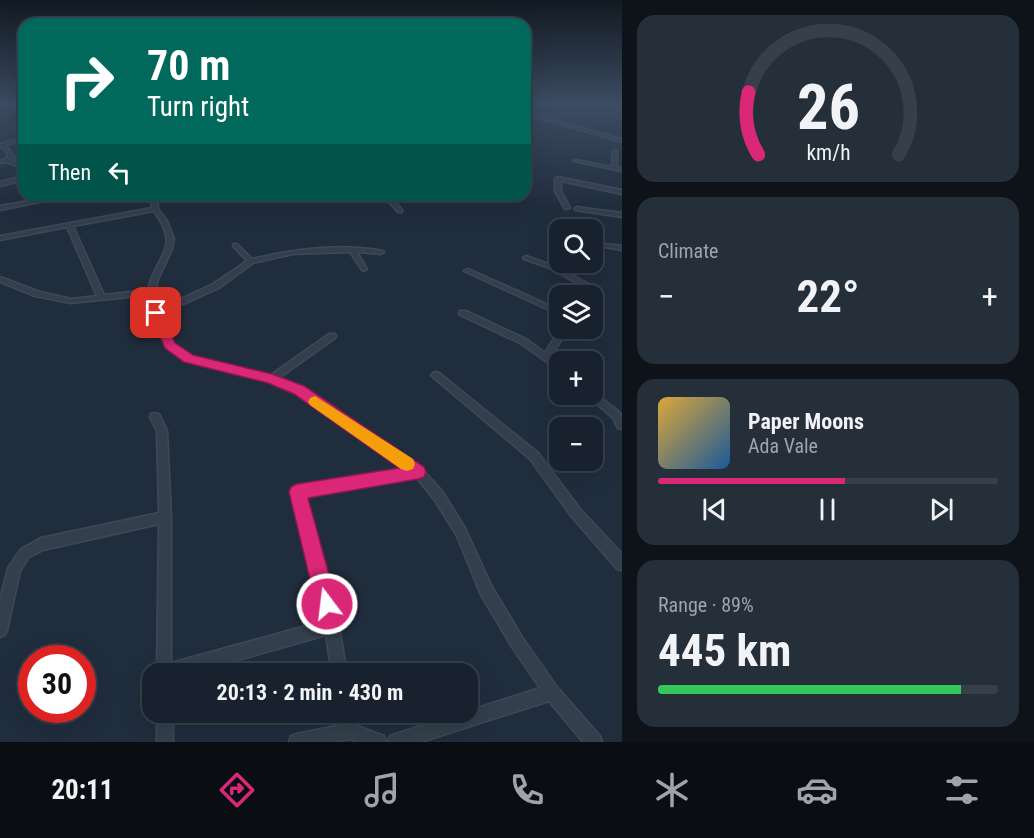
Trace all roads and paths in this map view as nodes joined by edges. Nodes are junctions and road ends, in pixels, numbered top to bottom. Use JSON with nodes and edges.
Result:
{"nodes":[{"id":1,"x":18,"y":140,"type":"edge"},
{"id":2,"x":615,"y":151,"type":"dead end"},
{"id":3,"x":18,"y":158,"type":"edge"},
{"id":4,"x":10,"y":160,"type":"junction"},
{"id":5,"x":574,"y":161,"type":"dead end"},
{"id":6,"x":0,"y":162,"type":"edge"},
{"id":7,"x":18,"y":165,"type":"edge"},
{"id":8,"x":614,"y":168,"type":"junction"},
{"id":9,"x":621,"y":170,"type":"edge"},
{"id":10,"x":18,"y":180,"type":"edge"},
{"id":11,"x":0,"y":184,"type":"edge"},
{"id":12,"x":621,"y":192,"type":"edge"},
{"id":13,"x":39,"y":201,"type":"edge"},
{"id":14,"x":154,"y":201,"type":"edge"},
{"id":15,"x":391,"y":201,"type":"edge"},
{"id":16,"x":0,"y":208,"type":"edge"},
{"id":17,"x":567,"y":208,"type":"dead end"},
{"id":18,"x":155,"y":209,"type":"junction"},
{"id":19,"x":577,"y":209,"type":"dead end"},
{"id":20,"x":400,"y":211,"type":"dead end"},
{"id":21,"x":621,"y":215,"type":"edge"},
{"id":22,"x":69,"y":224,"type":"junction"},
{"id":23,"x":0,"y":238,"type":"edge"},
{"id":24,"x":235,"y":245,"type":"dead end"},
{"id":25,"x":606,"y":246,"type":"dead end"},
{"id":26,"x":621,"y":248,"type":"edge"},
{"id":27,"x":352,"y":250,"type":"junction"},
{"id":28,"x":381,"y":252,"type":"dead end"},
{"id":29,"x":526,"y":258,"type":"dead end"},
{"id":30,"x":251,"y":261,"type":"junction"},
{"id":31,"x":364,"y":269,"type":"dead end"},
{"id":32,"x":468,"y":271,"type":"dead end"},
{"id":33,"x":0,"y":279,"type":"edge"},
{"id":34,"x":585,"y":285,"type":"edge"},
{"id":35,"x":151,"y":292,"type":"junction"},
{"id":36,"x":101,"y":297,"type":"junction"},
{"id":37,"x":549,"y":308,"type":"edge"},
{"id":38,"x":463,"y":312,"type":"dead end"},
{"id":39,"x":156,"y":313,"type":"junction"},
{"id":40,"x":332,"y":336,"type":"dead end"},
{"id":41,"x":558,"y":339,"type":"edge"},
{"id":42,"x":547,"y":357,"type":"joint"},
{"id":43,"x":436,"y":375,"type":"dead end"},
{"id":44,"x":272,"y":379,"type":"junction"},
{"id":45,"x":603,"y":401,"type":"edge"},
{"id":46,"x":619,"y":411,"type":"edge"},
{"id":47,"x":155,"y":417,"type":"dead end"},
{"id":48,"x":621,"y":425,"type":"edge"},
{"id":49,"x":418,"y":472,"type":"junction"},
{"id":50,"x":165,"y":517,"type":"junction"},
{"id":51,"x":621,"y":564,"type":"edge"},
{"id":52,"x":333,"y":626,"type":"junction"},
{"id":53,"x":0,"y":630,"type":"edge"},
{"id":54,"x":164,"y":663,"type":"edge"},
{"id":55,"x":200,"y":663,"type":"edge"},
{"id":56,"x":338,"y":663,"type":"edge"},
{"id":57,"x":552,"y":692,"type":"junction"},
{"id":58,"x":165,"y":723,"type":"edge"},
{"id":59,"x":349,"y":723,"type":"edge"},
{"id":60,"x":350,"y":731,"type":"junction"},
{"id":61,"x":165,"y":742,"type":"edge"},
{"id":62,"x":297,"y":742,"type":"edge"},
{"id":63,"x":378,"y":742,"type":"edge"},
{"id":64,"x":396,"y":742,"type":"edge"},
{"id":65,"x":594,"y":742,"type":"edge"}],
"edges":[{"from":1,"to":4,"type":"street"},
{"from":2,"to":8,"type":"street"},
{"from":3,"to":4,"type":"street"},
{"from":4,"to":6,"type":"street"},
{"from":4,"to":7,"type":"street"},
{"from":5,"to":8,"type":"street"},
{"from":8,"to":9,"type":"street"},
{"from":10,"to":11,"type":"street"},
{"from":12,"to":17,"type":"street"},
{"from":13,"to":16,"type":"street"},
{"from":14,"to":18,"type":"street"},
{"from":15,"to":20,"type":"street"},
{"from":18,"to":22,"type":"street"},
{"from":18,"to":35,"type":"street"},
{"from":19,"to":21,"type":"street"},
{"from":22,"to":23,"type":"street"},
{"from":22,"to":36,"type":"street"},
{"from":24,"to":30,"type":"street"},
{"from":25,"to":26,"type":"street"},
{"from":27,"to":28,"type":"street"},
{"from":27,"to":30,"type":"street"},
{"from":27,"to":31,"type":"street"},
{"from":29,"to":34,"type":"street"},
{"from":30,"to":39,"type":"street"},
{"from":32,"to":37,"type":"street"},
{"from":33,"to":36,"type":"street"},
{"from":35,"to":36,"type":"street"},
{"from":35,"to":39,"type":"street"},
{"from":38,"to":42,"type":"street"},
{"from":39,"to":44,"type":"street"},
{"from":40,"to":44,"type":"street"},
{"from":41,"to":42,"type":"street"},
{"from":43,"to":51,"type":"street"},
{"from":44,"to":49,"type":"street"},
{"from":45,"to":46,"type":"street"},
{"from":46,"to":48,"type":"street"},
{"from":47,"to":50,"type":"street"},
{"from":49,"to":52,"type":"street"},
{"from":49,"to":57,"type":"street"},
{"from":50,"to":53,"type":"street"},
{"from":50,"to":54,"type":"street"},
{"from":52,"to":55,"type":"street"},
{"from":52,"to":56,"type":"street"},
{"from":57,"to":64,"type":"street"},
{"from":57,"to":65,"type":"street"},
{"from":58,"to":61,"type":"street"},
{"from":59,"to":60,"type":"street"},
{"from":60,"to":62,"type":"street"},
{"from":60,"to":63,"type":"street"}]}
